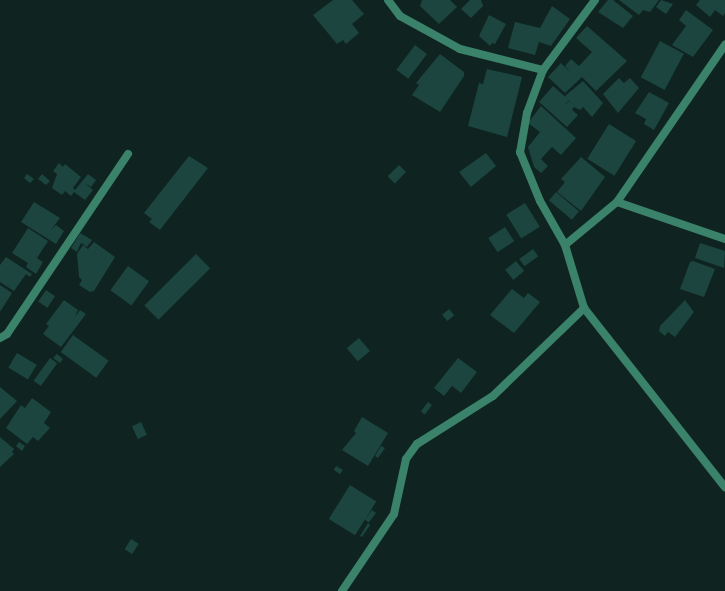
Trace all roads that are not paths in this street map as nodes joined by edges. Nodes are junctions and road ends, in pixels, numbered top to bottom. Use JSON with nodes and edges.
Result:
{"nodes":[{"id":1,"x":388,"y":0,"type":"edge"},
{"id":2,"x":595,"y":0,"type":"edge"},
{"id":3,"x":725,"y":45,"type":"edge"},
{"id":4,"x":543,"y":70,"type":"junction"},
{"id":5,"x":128,"y":154,"type":"dead end"},
{"id":6,"x":617,"y":202,"type":"junction"},
{"id":7,"x":725,"y":239,"type":"edge"},
{"id":8,"x":565,"y":245,"type":"junction"},
{"id":9,"x":584,"y":308,"type":"junction"},
{"id":10,"x":0,"y":338,"type":"edge"},
{"id":11,"x":725,"y":487,"type":"edge"},
{"id":12,"x":342,"y":591,"type":"edge"}],
"edges":[{"from":1,"to":4,"type":"street"},
{"from":2,"to":4,"type":"street"},
{"from":3,"to":6,"type":"street"},
{"from":4,"to":8,"type":"street"},
{"from":5,"to":10,"type":"street"},
{"from":6,"to":7,"type":"street"},
{"from":6,"to":8,"type":"street"},
{"from":8,"to":9,"type":"street"},
{"from":9,"to":11,"type":"street"},
{"from":9,"to":12,"type":"street"}]}
